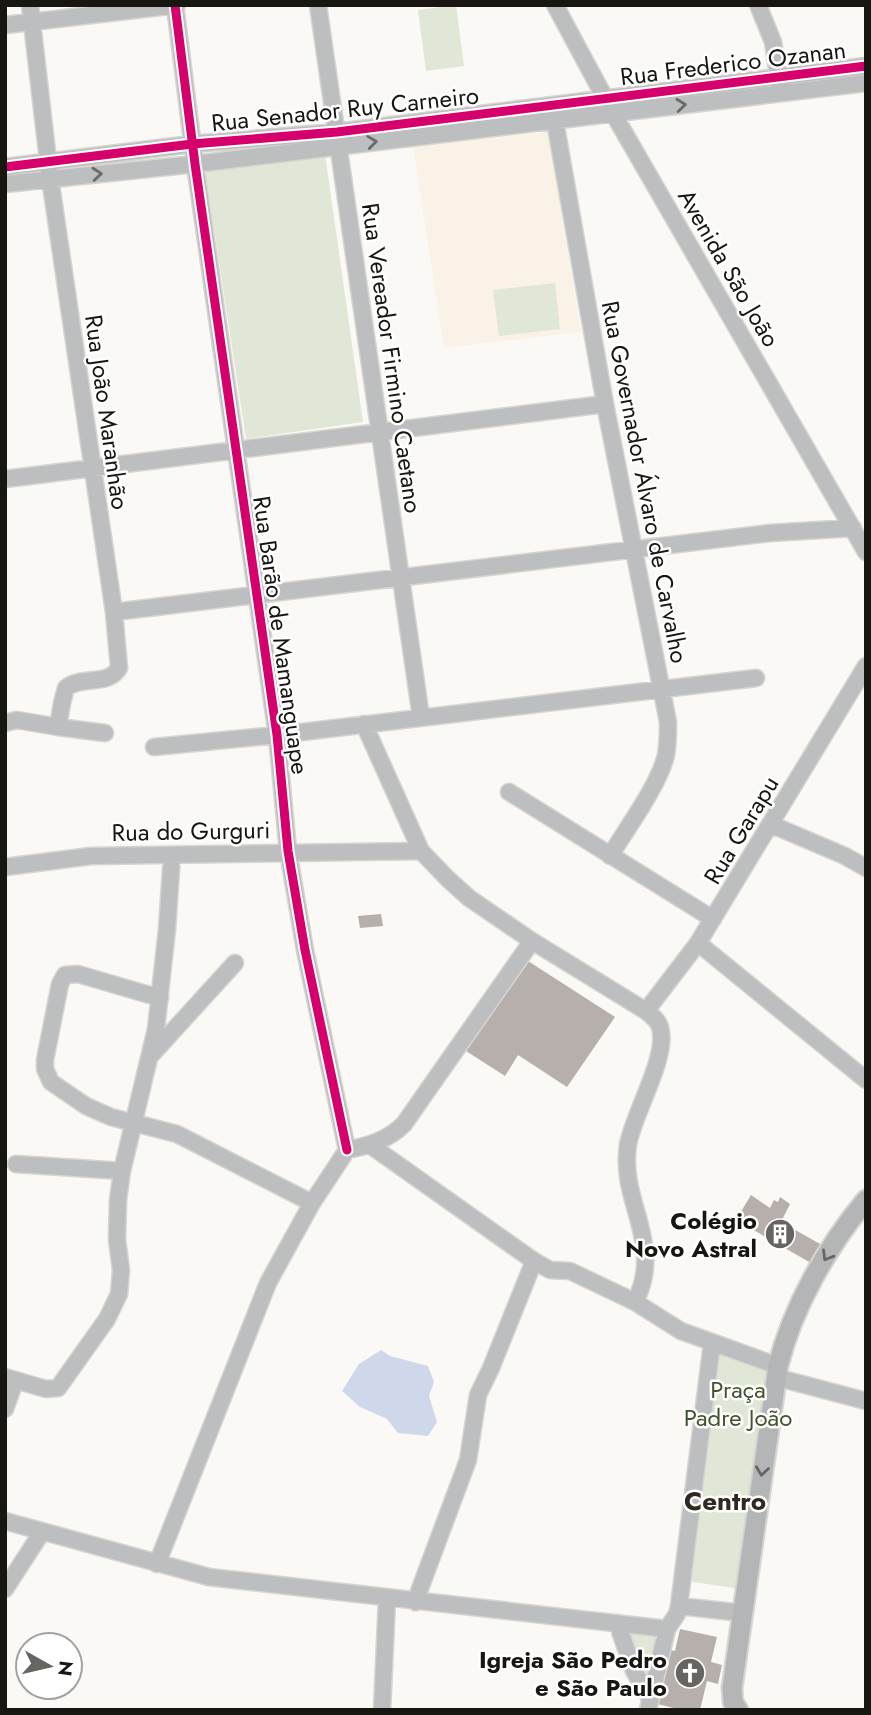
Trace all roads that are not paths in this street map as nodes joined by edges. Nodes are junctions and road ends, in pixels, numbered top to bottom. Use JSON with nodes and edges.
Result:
{"nodes":[{"id":1,"x":176,"y":5,"type":"edge"},
{"id":2,"x":318,"y":5,"type":"edge"},
{"id":3,"x":555,"y":5,"type":"edge"},
{"id":4,"x":758,"y":5,"type":"edge"},
{"id":5,"x":31,"y":13,"type":"edge"},
{"id":6,"x":5,"y":25,"type":"edge"},
{"id":7,"x":866,"y":66,"type":"edge"},
{"id":8,"x":842,"y":78,"type":"junction"},
{"id":9,"x":866,"y":83,"type":"edge"},
{"id":10,"x":780,"y":86,"type":"junction"},
{"id":11,"x":609,"y":106,"type":"junction"},
{"id":12,"x":553,"y":113,"type":"junction"},
{"id":13,"x":338,"y":139,"type":"junction"},
{"id":14,"x":192,"y":144,"type":"junction"},
{"id":15,"x":195,"y":164,"type":"junction"},
{"id":16,"x":5,"y":167,"type":"edge"},
{"id":17,"x":49,"y":170,"type":"junction"},
{"id":18,"x":5,"y":184,"type":"edge"},
{"id":19,"x":606,"y":404,"type":"junction"},
{"id":20,"x":379,"y":434,"type":"junction"},
{"id":21,"x":236,"y":450,"type":"junction"},
{"id":22,"x":92,"y":468,"type":"junction"},
{"id":23,"x":5,"y":479,"type":"edge"},
{"id":24,"x":853,"y":528,"type":"junction"},
{"id":25,"x":635,"y":549,"type":"junction"},
{"id":26,"x":866,"y":552,"type":"edge"},
{"id":27,"x":400,"y":576,"type":"junction"},
{"id":28,"x":258,"y":595,"type":"junction"},
{"id":29,"x":114,"y":612,"type":"junction"},
{"id":30,"x":866,"y":666,"type":"edge"},
{"id":31,"x":756,"y":678,"type":"dead end"},
{"id":32,"x":661,"y":690,"type":"junction"},
{"id":33,"x":421,"y":717,"type":"junction"},
{"id":34,"x":5,"y":723,"type":"edge"},
{"id":35,"x":364,"y":724,"type":"junction"},
{"id":36,"x":58,"y":726,"type":"junction"},
{"id":37,"x":104,"y":733,"type":"dead end"},
{"id":38,"x":277,"y":735,"type":"junction"},
{"id":39,"x":154,"y":747,"type":"dead end"},
{"id":40,"x":509,"y":792,"type":"dead end"},
{"id":41,"x":770,"y":824,"type":"junction"},
{"id":42,"x":421,"y":850,"type":"junction"},
{"id":43,"x":288,"y":851,"type":"junction"},
{"id":44,"x":172,"y":855,"type":"junction"},
{"id":45,"x":610,"y":856,"type":"junction"},
{"id":46,"x":5,"y":867,"type":"edge"},
{"id":47,"x":866,"y":868,"type":"edge"},
{"id":48,"x":713,"y":919,"type":"junction"},
{"id":49,"x":532,"y":941,"type":"junction"},
{"id":50,"x":698,"y":943,"type":"junction"},
{"id":51,"x":235,"y":963,"type":"dead end"},
{"id":52,"x":160,"y":998,"type":"junction"},
{"id":53,"x":646,"y":1011,"type":"junction"},
{"id":54,"x":151,"y":1056,"type":"junction"},
{"id":55,"x":866,"y":1080,"type":"edge"},
{"id":56,"x":134,"y":1123,"type":"junction"},
{"id":57,"x":370,"y":1145,"type":"junction"},
{"id":58,"x":347,"y":1150,"type":"junction"},
{"id":59,"x":16,"y":1164,"type":"dead end"},
{"id":60,"x":122,"y":1171,"type":"junction"},
{"id":61,"x":866,"y":1200,"type":"edge"},
{"id":62,"x":312,"y":1202,"type":"junction"},
{"id":63,"x":534,"y":1261,"type":"junction"},
{"id":64,"x":635,"y":1302,"type":"junction"},
{"id":65,"x":712,"y":1343,"type":"junction"},
{"id":66,"x":777,"y":1371,"type":"junction"},
{"id":67,"x":10,"y":1379,"type":"edge"},
{"id":68,"x":866,"y":1401,"type":"edge"},
{"id":69,"x":5,"y":1409,"type":"edge"},
{"id":70,"x":5,"y":1521,"type":"edge"},
{"id":71,"x":42,"y":1532,"type":"junction"},
{"id":72,"x":157,"y":1563,"type":"junction"},
{"id":73,"x":5,"y":1589,"type":"edge"},
{"id":74,"x":387,"y":1599,"type":"junction"},
{"id":75,"x":415,"y":1602,"type":"junction"},
{"id":76,"x":679,"y":1606,"type":"junction"},
{"id":77,"x":743,"y":1613,"type":"junction"},
{"id":78,"x":617,"y":1623,"type":"junction"},
{"id":79,"x":667,"y":1629,"type":"junction"},
{"id":80,"x":649,"y":1703,"type":"edge"},
{"id":81,"x":382,"y":1710,"type":"edge"},
{"id":82,"x":738,"y":1710,"type":"edge"}],
"edges":[{"from":1,"to":5,"type":"street"},
{"from":1,"to":14,"type":"street","name":"Rua Barão de Mamanguape"},
{"from":2,"to":13,"type":"street","name":"Rua Vereador Firmino Caetano"},
{"from":3,"to":11,"type":"street","name":"Avenida São João"},
{"from":4,"to":10,"type":"street"},
{"from":5,"to":6,"type":"street"},
{"from":5,"to":17,"type":"street","name":"Rua João Maranhão"},
{"from":7,"to":8,"type":"street","name":"Rua Frederico Ozanan"},
{"from":8,"to":9,"type":"street","name":"Rua Frederico Ozanan"},
{"from":8,"to":10,"type":"street","name":"Rua Frederico Ozanan"},
{"from":10,"to":11,"type":"street","name":"Rua Frederico Ozanan"},
{"from":11,"to":12,"type":"street","name":"Rua Senador Ruy Carneiro"},
{"from":11,"to":24,"type":"street","name":"Avenida São João"},
{"from":12,"to":13,"type":"street","name":"Rua Senador Ruy Carneiro"},
{"from":12,"to":19,"type":"street","name":"Rua Governador Álvaro de Carvalho"},
{"from":13,"to":14,"type":"street","name":"Rua Senador Ruy Carneiro"},
{"from":13,"to":15,"type":"street","name":"Rua Senador Ruy Carneiro"},
{"from":13,"to":20,"type":"street","name":"Rua Vereador Firmino Caetano"},
{"from":14,"to":15,"type":"street","name":"Rua Barão de Mamanguape"},
{"from":14,"to":17,"type":"street","name":"Rua Senador Ruy Carneiro"},
{"from":17,"to":15,"type":"street","name":"Rua Senador Ruy Carneiro","one_way":true},
{"from":15,"to":21,"type":"street","name":"Rua Barão de Mamanguape"},
{"from":16,"to":17,"type":"street","name":"Rua Senador Ruy Carneiro"},
{"from":17,"to":18,"type":"street","name":"Rua Senador Ruy Carneiro"},
{"from":17,"to":22,"type":"street","name":"Rua João Maranhão"},
{"from":19,"to":20,"type":"street"},
{"from":19,"to":25,"type":"street","name":"Rua Governador Álvaro de Carvalho"},
{"from":20,"to":21,"type":"street"},
{"from":20,"to":27,"type":"street","name":"Rua Vereador Firmino Caetano"},
{"from":21,"to":22,"type":"street"},
{"from":21,"to":28,"type":"street","name":"Rua Barão de Mamanguape"},
{"from":22,"to":23,"type":"street"},
{"from":22,"to":29,"type":"street","name":"Rua João Maranhão"},
{"from":24,"to":25,"type":"street"},
{"from":24,"to":26,"type":"street","name":"Avenida São João"},
{"from":25,"to":27,"type":"street"},
{"from":25,"to":32,"type":"street","name":"Rua Governador Álvaro de Carvalho"},
{"from":27,"to":28,"type":"street"},
{"from":27,"to":33,"type":"street","name":"Rua Vereador Firmino Caetano"},
{"from":28,"to":29,"type":"street"},
{"from":28,"to":38,"type":"street","name":"Rua Barão de Mamanguape"},
{"from":29,"to":36,"type":"street","name":"Rua João Maranhão"},
{"from":30,"to":41,"type":"street","name":"Rua Garapu"},
{"from":31,"to":32,"type":"street"},
{"from":32,"to":33,"type":"street"},
{"from":32,"to":45,"type":"street","name":"Rua Governador Álvaro de Carvalho"},
{"from":33,"to":35,"type":"street"},
{"from":34,"to":36,"type":"street"},
{"from":35,"to":38,"type":"street"},
{"from":35,"to":42,"type":"street"},
{"from":36,"to":37,"type":"street"},
{"from":38,"to":39,"type":"street"},
{"from":38,"to":43,"type":"street","name":"Rua Barão de Mamanguape"},
{"from":40,"to":45,"type":"street"},
{"from":41,"to":47,"type":"street"},
{"from":41,"to":48,"type":"street","name":"Rua Garapu"},
{"from":42,"to":43,"type":"street","name":"Rua do Gurguri"},
{"from":42,"to":49,"type":"street"},
{"from":43,"to":44,"type":"street","name":"Rua do Gurguri"},
{"from":43,"to":58,"type":"street","name":"Rua Barão de Mamanguape"},
{"from":44,"to":46,"type":"street","name":"Rua do Gurguri"},
{"from":44,"to":52,"type":"street"},
{"from":45,"to":48,"type":"street"},
{"from":48,"to":50,"type":"street","name":"Rua Garapu"},
{"from":49,"to":53,"type":"street"},
{"from":49,"to":57,"type":"street"},
{"from":50,"to":53,"type":"street","name":"Rua Garapu"},
{"from":50,"to":55,"type":"street"},
{"from":51,"to":54,"type":"street"},
{"from":52,"to":54,"type":"street"},
{"from":52,"to":56,"type":"street"},
{"from":53,"to":64,"type":"street"},
{"from":54,"to":56,"type":"street"},
{"from":56,"to":60,"type":"street"},
{"from":56,"to":62,"type":"street"},
{"from":57,"to":58,"type":"street"},
{"from":57,"to":63,"type":"street"},
{"from":58,"to":62,"type":"street"},
{"from":59,"to":60,"type":"street"},
{"from":60,"to":67,"type":"street"},
{"from":61,"to":66,"type":"main road","one_way":true},
{"from":62,"to":72,"type":"street"},
{"from":63,"to":64,"type":"street"},
{"from":63,"to":75,"type":"street"},
{"from":64,"to":65,"type":"street"},
{"from":65,"to":66,"type":"street"},
{"from":65,"to":76,"type":"street"},
{"from":66,"to":68,"type":"street"},
{"from":66,"to":77,"type":"main road","one_way":true},
{"from":67,"to":69,"type":"street"},
{"from":70,"to":71,"type":"street"},
{"from":71,"to":72,"type":"street"},
{"from":71,"to":73,"type":"street"},
{"from":72,"to":74,"type":"street"},
{"from":74,"to":75,"type":"street"},
{"from":74,"to":81,"type":"street"},
{"from":75,"to":78,"type":"street"},
{"from":76,"to":77,"type":"street"},
{"from":76,"to":79,"type":"street"},
{"from":77,"to":82,"type":"main road"},
{"from":78,"to":79,"type":"street"},
{"from":78,"to":80,"type":"street"},
{"from":79,"to":80,"type":"street"}]}
